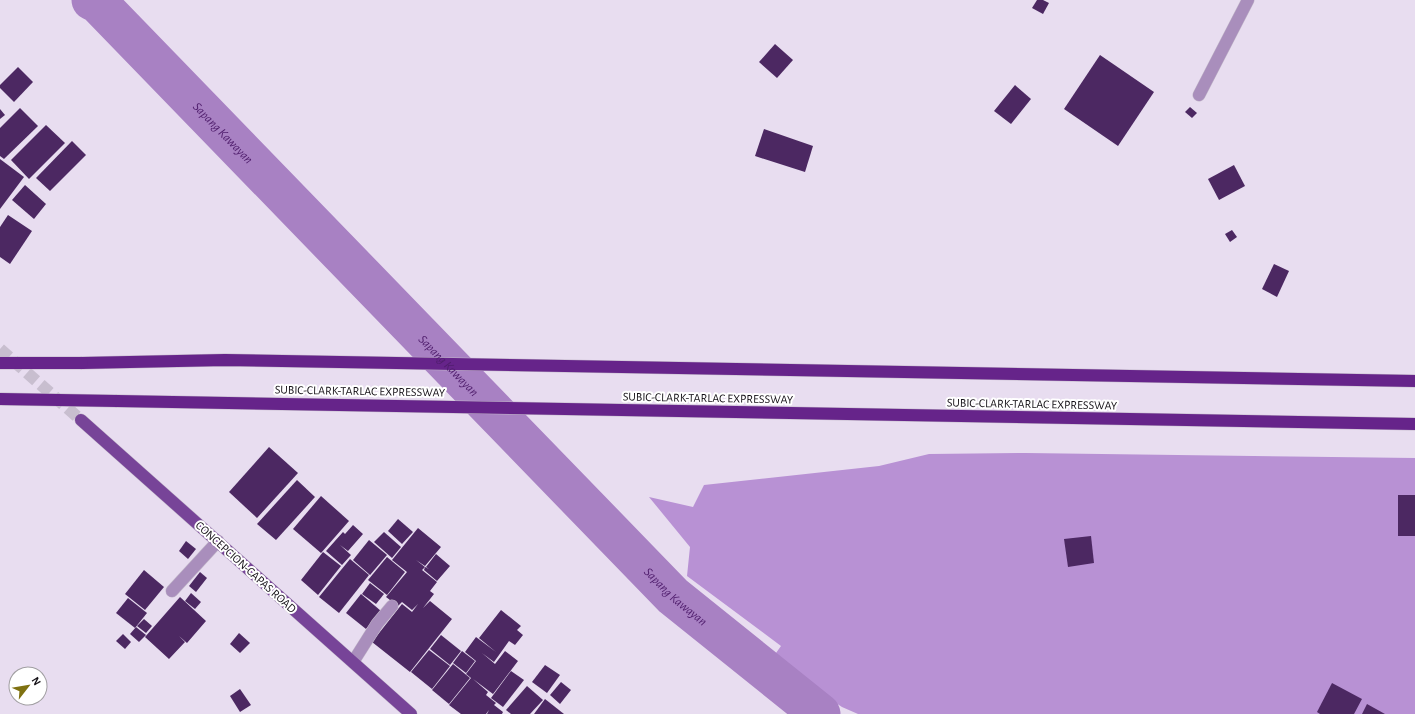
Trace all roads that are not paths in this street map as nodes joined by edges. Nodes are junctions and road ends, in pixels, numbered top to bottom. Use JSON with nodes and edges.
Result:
{"nodes":[{"id":1,"x":1248,"y":0,"type":"edge"},
{"id":2,"x":1199,"y":95,"type":"dead end"},
{"id":3,"x":0,"y":363,"type":"edge"},
{"id":4,"x":1415,"y":381,"type":"edge"},
{"id":5,"x":0,"y":399,"type":"edge"},
{"id":6,"x":81,"y":420,"type":"tunnel mouth"},
{"id":7,"x":1415,"y":424,"type":"edge"},
{"id":8,"x":218,"y":541,"type":"junction"},
{"id":9,"x":172,"y":591,"type":"dead end"},
{"id":10,"x":392,"y":606,"type":"dead end"},
{"id":11,"x":352,"y":662,"type":"junction"},
{"id":12,"x":411,"y":714,"type":"edge"}],
"edges":[{"from":1,"to":2,"type":"street"},
{"from":3,"to":4,"type":"highway","bridge":true},
{"from":5,"to":7,"type":"highway","name":"SUBIC-CLARK-TARLAC EXPRESSWAY","bridge":true},
{"from":6,"to":8,"type":"main road","name":"CONCEPCION-CAPAS ROAD"},
{"from":8,"to":9,"type":"street"},
{"from":8,"to":11,"type":"main road","name":"CONCEPCION-CAPAS ROAD"},
{"from":10,"to":11,"type":"street"},
{"from":11,"to":12,"type":"main road","name":"CONCEPCION-CAPAS ROAD"}]}
